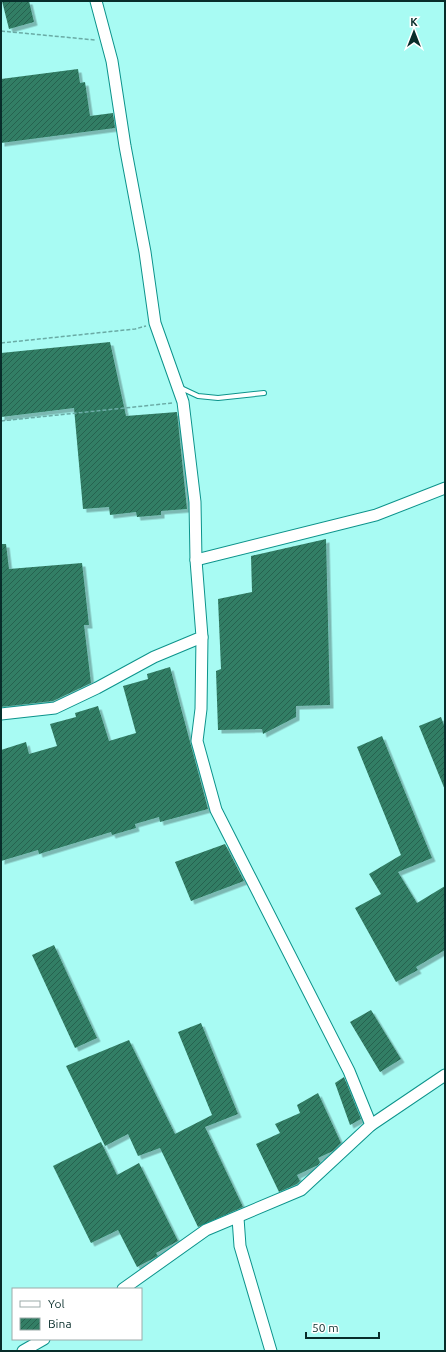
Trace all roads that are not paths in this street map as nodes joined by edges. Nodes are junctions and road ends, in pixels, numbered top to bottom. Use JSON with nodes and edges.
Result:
{"nodes":[{"id":1,"x":96,"y":1,"type":"edge"},
{"id":2,"x":178,"y":387,"type":"junction"},
{"id":3,"x":264,"y":393,"type":"dead end"},
{"id":4,"x":445,"y":488,"type":"edge"},
{"id":5,"x":196,"y":560,"type":"junction"},
{"id":6,"x":202,"y":637,"type":"junction"},
{"id":7,"x":1,"y":714,"type":"edge"},
{"id":8,"x":445,"y":1075,"type":"edge"},
{"id":9,"x":371,"y":1125,"type":"junction"},
{"id":10,"x":238,"y":1218,"type":"junction"},
{"id":11,"x":124,"y":1288,"type":"edge"},
{"id":12,"x":42,"y":1340,"type":"edge"},
{"id":13,"x":23,"y":1351,"type":"edge"},
{"id":14,"x":271,"y":1351,"type":"edge"}],
"edges":[{"from":1,"to":2,"type":"street"},
{"from":2,"to":3,"type":"lane"},
{"from":2,"to":5,"type":"street"},
{"from":4,"to":5,"type":"street"},
{"from":5,"to":6,"type":"street"},
{"from":6,"to":7,"type":"street"},
{"from":6,"to":9,"type":"street"},
{"from":8,"to":9,"type":"street"},
{"from":9,"to":10,"type":"street"},
{"from":10,"to":11,"type":"street"},
{"from":10,"to":14,"type":"street"},
{"from":12,"to":13,"type":"street"}]}
